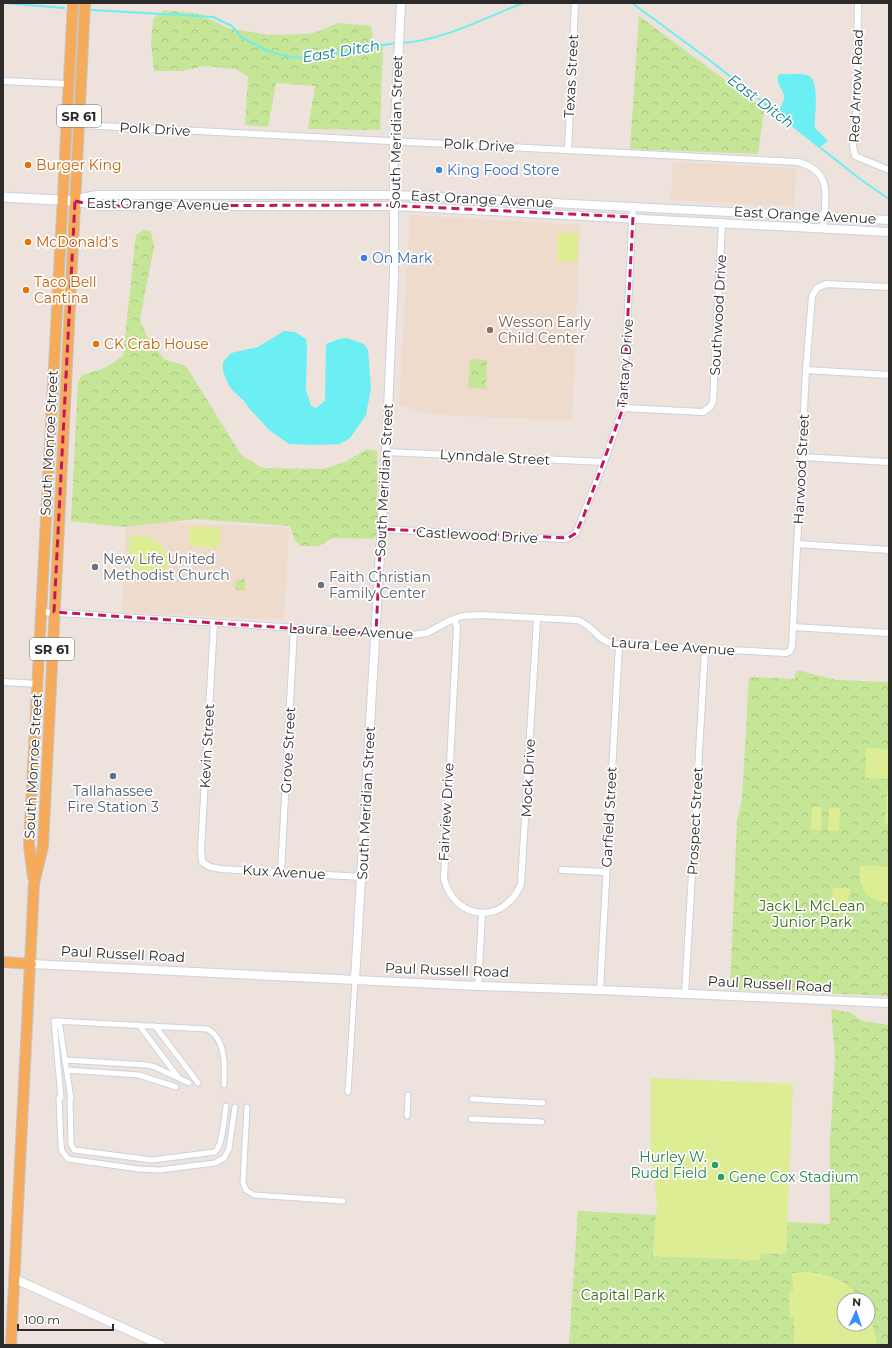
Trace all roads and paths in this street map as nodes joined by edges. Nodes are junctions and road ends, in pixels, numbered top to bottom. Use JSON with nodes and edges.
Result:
{"nodes":[{"id":1,"x":73,"y":3,"type":"edge"},
{"id":2,"x":85,"y":3,"type":"edge"},
{"id":3,"x":401,"y":3,"type":"edge"},
{"id":4,"x":575,"y":3,"type":"edge"},
{"id":5,"x":858,"y":3,"type":"edge"},
{"id":6,"x":69,"y":72,"type":"junction"},
{"id":7,"x":3,"y":81,"type":"edge"},
{"id":8,"x":81,"y":83,"type":"junction"},
{"id":9,"x":68,"y":84,"type":"junction"},
{"id":10,"x":79,"y":125,"type":"junction"},
{"id":11,"x":394,"y":140,"type":"junction"},
{"id":12,"x":568,"y":150,"type":"junction"},
{"id":13,"x":889,"y":170,"type":"edge"},
{"id":14,"x":394,"y":194,"type":"junction"},
{"id":15,"x":3,"y":197,"type":"edge"},
{"id":16,"x":62,"y":201,"type":"junction"},
{"id":17,"x":75,"y":201,"type":"junction"},
{"id":18,"x":394,"y":206,"type":"junction"},
{"id":19,"x":633,"y":206,"type":"junction"},
{"id":20,"x":633,"y":217,"type":"junction"},
{"id":21,"x":824,"y":217,"type":"junction"},
{"id":22,"x":889,"y":220,"type":"edge"},
{"id":23,"x":722,"y":222,"type":"junction"},
{"id":24,"x":823,"y":228,"type":"junction"},
{"id":25,"x":889,"y":232,"type":"edge"},
{"id":26,"x":889,"y":287,"type":"edge"},
{"id":27,"x":806,"y":370,"type":"junction"},
{"id":28,"x":889,"y":375,"type":"edge"},
{"id":29,"x":623,"y":408,"type":"junction"},
{"id":30,"x":386,"y":452,"type":"junction"},
{"id":31,"x":802,"y":457,"type":"junction"},
{"id":32,"x":604,"y":462,"type":"junction"},
{"id":33,"x":889,"y":462,"type":"edge"},
{"id":34,"x":381,"y":529,"type":"junction"},
{"id":35,"x":572,"y":535,"type":"joint"},
{"id":36,"x":797,"y":544,"type":"junction"},
{"id":37,"x":889,"y":550,"type":"edge"},
{"id":38,"x":42,"y":612,"type":"junction"},
{"id":39,"x":54,"y":612,"type":"junction"},
{"id":40,"x":454,"y":618,"type":"junction"},
{"id":41,"x":537,"y":618,"type":"junction"},
{"id":42,"x":214,"y":624,"type":"junction"},
{"id":43,"x":793,"y":627,"type":"junction"},
{"id":44,"x":294,"y":628,"type":"junction"},
{"id":45,"x":889,"y":633,"type":"edge"},
{"id":46,"x":376,"y":634,"type":"junction"},
{"id":47,"x":619,"y":645,"type":"junction"},
{"id":48,"x":705,"y":649,"type":"junction"},
{"id":49,"x":790,"y":651,"type":"joint"},
{"id":50,"x":3,"y":682,"type":"edge"},
{"id":51,"x":39,"y":684,"type":"junction"},
{"id":52,"x":36,"y":740,"type":"junction"},
{"id":53,"x":48,"y":740,"type":"junction"},
{"id":54,"x":31,"y":813,"type":"junction"},
{"id":55,"x":44,"y":826,"type":"junction"},
{"id":56,"x":206,"y":866,"type":"joint"},
{"id":57,"x":562,"y":870,"type":"dead end"},
{"id":58,"x":281,"y":872,"type":"junction"},
{"id":59,"x":606,"y":872,"type":"junction"},
{"id":60,"x":362,"y":877,"type":"junction"},
{"id":61,"x":34,"y":883,"type":"junction"},
{"id":62,"x":482,"y":914,"type":"junction"},
{"id":63,"x":3,"y":962,"type":"edge"},
{"id":64,"x":31,"y":964,"type":"junction"},
{"id":65,"x":355,"y":980,"type":"junction"},
{"id":66,"x":478,"y":986,"type":"junction"},
{"id":67,"x":600,"y":990,"type":"junction"},
{"id":68,"x":685,"y":994,"type":"junction"},
{"id":69,"x":889,"y":1004,"type":"edge"},
{"id":70,"x":59,"y":1022,"type":"junction"},
{"id":71,"x":139,"y":1025,"type":"junction"},
{"id":72,"x":155,"y":1026,"type":"junction"},
{"id":73,"x":65,"y":1060,"type":"junction"},
{"id":74,"x":67,"y":1070,"type":"junction"},
{"id":75,"x":178,"y":1078,"type":"junction"},
{"id":76,"x":189,"y":1083,"type":"dead end"},
{"id":77,"x":198,"y":1083,"type":"dead end"},
{"id":78,"x":224,"y":1085,"type":"dead end"},
{"id":79,"x":176,"y":1087,"type":"dead end"},
{"id":80,"x":348,"y":1092,"type":"dead end"},
{"id":81,"x":408,"y":1095,"type":"dead end"},
{"id":82,"x":472,"y":1099,"type":"dead end"},
{"id":83,"x":543,"y":1103,"type":"dead end"},
{"id":84,"x":226,"y":1106,"type":"dead end"},
{"id":85,"x":235,"y":1107,"type":"dead end"},
{"id":86,"x":247,"y":1107,"type":"dead end"},
{"id":87,"x":407,"y":1116,"type":"dead end"},
{"id":88,"x":471,"y":1119,"type":"dead end"},
{"id":89,"x":542,"y":1122,"type":"dead end"},
{"id":90,"x":343,"y":1200,"type":"dead end"},
{"id":91,"x":15,"y":1279,"type":"junction"},
{"id":92,"x":11,"y":1345,"type":"edge"},
{"id":93,"x":161,"y":1345,"type":"edge"}],
"edges":[{"from":1,"to":6,"type":"main road","name":"South Monroe Street","number":"SR 61"},
{"from":2,"to":8,"type":"main road","name":"South Monroe Street","number":"SR 61"},
{"from":3,"to":11,"type":"street","name":"South Meridian Street"},
{"from":4,"to":12,"type":"street","name":"Texas Street"},
{"from":5,"to":13,"type":"street","name":"Red Arrow Road"},
{"from":6,"to":8,"type":"main road"},
{"from":6,"to":9,"type":"main road","name":"South Monroe Street","number":"SR 61"},
{"from":7,"to":9,"type":"street"},
{"from":8,"to":10,"type":"main road","name":"South Monroe Street","number":"SR 61"},
{"from":9,"to":16,"type":"main road","name":"South Monroe Street","number":"SR 61"},
{"from":10,"to":11,"type":"street","name":"Polk Drive"},
{"from":10,"to":17,"type":"main road","name":"South Monroe Street","number":"SR 61"},
{"from":11,"to":12,"type":"street","name":"Polk Drive"},
{"from":11,"to":14,"type":"street","name":"South Meridian Street"},
{"from":12,"to":21,"type":"street","name":"Polk Drive"},
{"from":14,"to":17,"type":"street","name":"East Orange Avenue"},
{"from":14,"to":18,"type":"street","name":"South Meridian Street"},
{"from":14,"to":19,"type":"street","name":"East Orange Avenue"},
{"from":15,"to":16,"type":"main road","name":"East Orange Avenue"},
{"from":16,"to":17,"type":"main road","name":"East Orange Avenue"},
{"from":16,"to":38,"type":"main road","name":"South Monroe Street","number":"SR 61"},
{"from":17,"to":18,"type":"street","name":"East Orange Avenue"},
{"from":17,"to":39,"type":"main road","name":"South Monroe Street","number":"SR 61"},
{"from":18,"to":20,"type":"street","name":"East Orange Avenue"},
{"from":18,"to":30,"type":"street","name":"South Meridian Street"},
{"from":19,"to":20,"type":"street","name":"Tartary Drive"},
{"from":19,"to":21,"type":"street","name":"East Orange Avenue"},
{"from":20,"to":23,"type":"street","name":"East Orange Avenue"},
{"from":20,"to":29,"type":"street","name":"Tartary Drive"},
{"from":21,"to":22,"type":"street","name":"East Orange Avenue"},
{"from":21,"to":24,"type":"street","name":"Polk Drive"},
{"from":23,"to":24,"type":"street","name":"East Orange Avenue"},
{"from":23,"to":29,"type":"street","name":"Southwood Drive"},
{"from":24,"to":25,"type":"street","name":"East Orange Avenue"},
{"from":26,"to":27,"type":"street","name":"Harwood Street"},
{"from":27,"to":28,"type":"street"},
{"from":27,"to":31,"type":"street","name":"Harwood Street"},
{"from":29,"to":32,"type":"street","name":"Tartary Drive"},
{"from":30,"to":32,"type":"street","name":"Lynndale Street"},
{"from":30,"to":34,"type":"street","name":"South Meridian Street"},
{"from":31,"to":33,"type":"street"},
{"from":31,"to":36,"type":"street","name":"Harwood Street"},
{"from":32,"to":35,"type":"street","name":"Tartary Drive"},
{"from":34,"to":35,"type":"street","name":"Castlewood Drive"},
{"from":34,"to":46,"type":"street","name":"South Meridian Street"},
{"from":36,"to":37,"type":"street"},
{"from":36,"to":43,"type":"street","name":"Harwood Street"},
{"from":38,"to":39,"type":"street","name":"Laura Lee Avenue"},
{"from":38,"to":51,"type":"main road","name":"South Monroe Street","number":"SR 61"},
{"from":39,"to":42,"type":"street","name":"Laura Lee Avenue"},
{"from":39,"to":53,"type":"main road","name":"South Monroe Street","number":"SR 61"},
{"from":40,"to":41,"type":"street","name":"Laura Lee Avenue"},
{"from":40,"to":46,"type":"street","name":"Laura Lee Avenue"},
{"from":40,"to":62,"type":"street","name":"Fairview Drive"},
{"from":41,"to":47,"type":"street","name":"Laura Lee Avenue"},
{"from":41,"to":62,"type":"street","name":"Mock Drive"},
{"from":42,"to":44,"type":"street","name":"Laura Lee Avenue"},
{"from":42,"to":56,"type":"street","name":"Kevin Street"},
{"from":43,"to":45,"type":"street"},
{"from":43,"to":49,"type":"street","name":"Harwood Street"},
{"from":44,"to":46,"type":"street","name":"Laura Lee Avenue"},
{"from":44,"to":58,"type":"street","name":"Grove Street"},
{"from":46,"to":60,"type":"street","name":"South Meridian Street"},
{"from":47,"to":48,"type":"street","name":"Laura Lee Avenue"},
{"from":47,"to":59,"type":"street","name":"Garfield Street"},
{"from":48,"to":49,"type":"street","name":"Laura Lee Avenue"},
{"from":48,"to":68,"type":"street","name":"Prospect Street"},
{"from":50,"to":51,"type":"street"},
{"from":51,"to":52,"type":"main road","name":"South Monroe Street","number":"SR 61"},
{"from":52,"to":53,"type":"main road"},
{"from":52,"to":54,"type":"main road","name":"South Monroe Street","number":"SR 61"},
{"from":53,"to":55,"type":"main road","name":"South Monroe Street","number":"SR 61"},
{"from":54,"to":55,"type":"main road"},
{"from":54,"to":61,"type":"main road","name":"South Monroe Street","number":"SR 61"},
{"from":55,"to":61,"type":"main road","name":"South Monroe Street","number":"SR 61"},
{"from":56,"to":58,"type":"street","name":"Kux Avenue"},
{"from":57,"to":59,"type":"street"},
{"from":58,"to":60,"type":"street","name":"Kux Avenue"},
{"from":59,"to":67,"type":"street","name":"Garfield Street"},
{"from":60,"to":65,"type":"street","name":"South Meridian Street"},
{"from":61,"to":64,"type":"main road","name":"South Monroe Street","number":"SR 61"},
{"from":62,"to":66,"type":"street"},
{"from":63,"to":64,"type":"main road","name":"Paul Russell Road"},
{"from":64,"to":65,"type":"street","name":"Paul Russell Road"},
{"from":64,"to":91,"type":"main road","name":"South Monroe Street"},
{"from":65,"to":66,"type":"street","name":"Paul Russell Road"},
{"from":65,"to":80,"type":"street"},
{"from":66,"to":67,"type":"street","name":"Paul Russell Road"},
{"from":67,"to":68,"type":"street","name":"Paul Russell Road"},
{"from":68,"to":69,"type":"street","name":"Paul Russell Road"},
{"from":70,"to":71,"type":"street"},
{"from":70,"to":73,"type":"street"},
{"from":70,"to":85,"type":"street"},
{"from":71,"to":72,"type":"street"},
{"from":71,"to":75,"type":"street"},
{"from":72,"to":77,"type":"street"},
{"from":72,"to":78,"type":"street"},
{"from":73,"to":74,"type":"street"},
{"from":73,"to":75,"type":"street"},
{"from":74,"to":79,"type":"street"},
{"from":74,"to":84,"type":"street"},
{"from":75,"to":76,"type":"street"},
{"from":81,"to":87,"type":"street"},
{"from":82,"to":83,"type":"street"},
{"from":86,"to":90,"type":"street"},
{"from":88,"to":89,"type":"street"},
{"from":91,"to":92,"type":"main road","name":"South Monroe Street"},
{"from":91,"to":93,"type":"street"}]}
